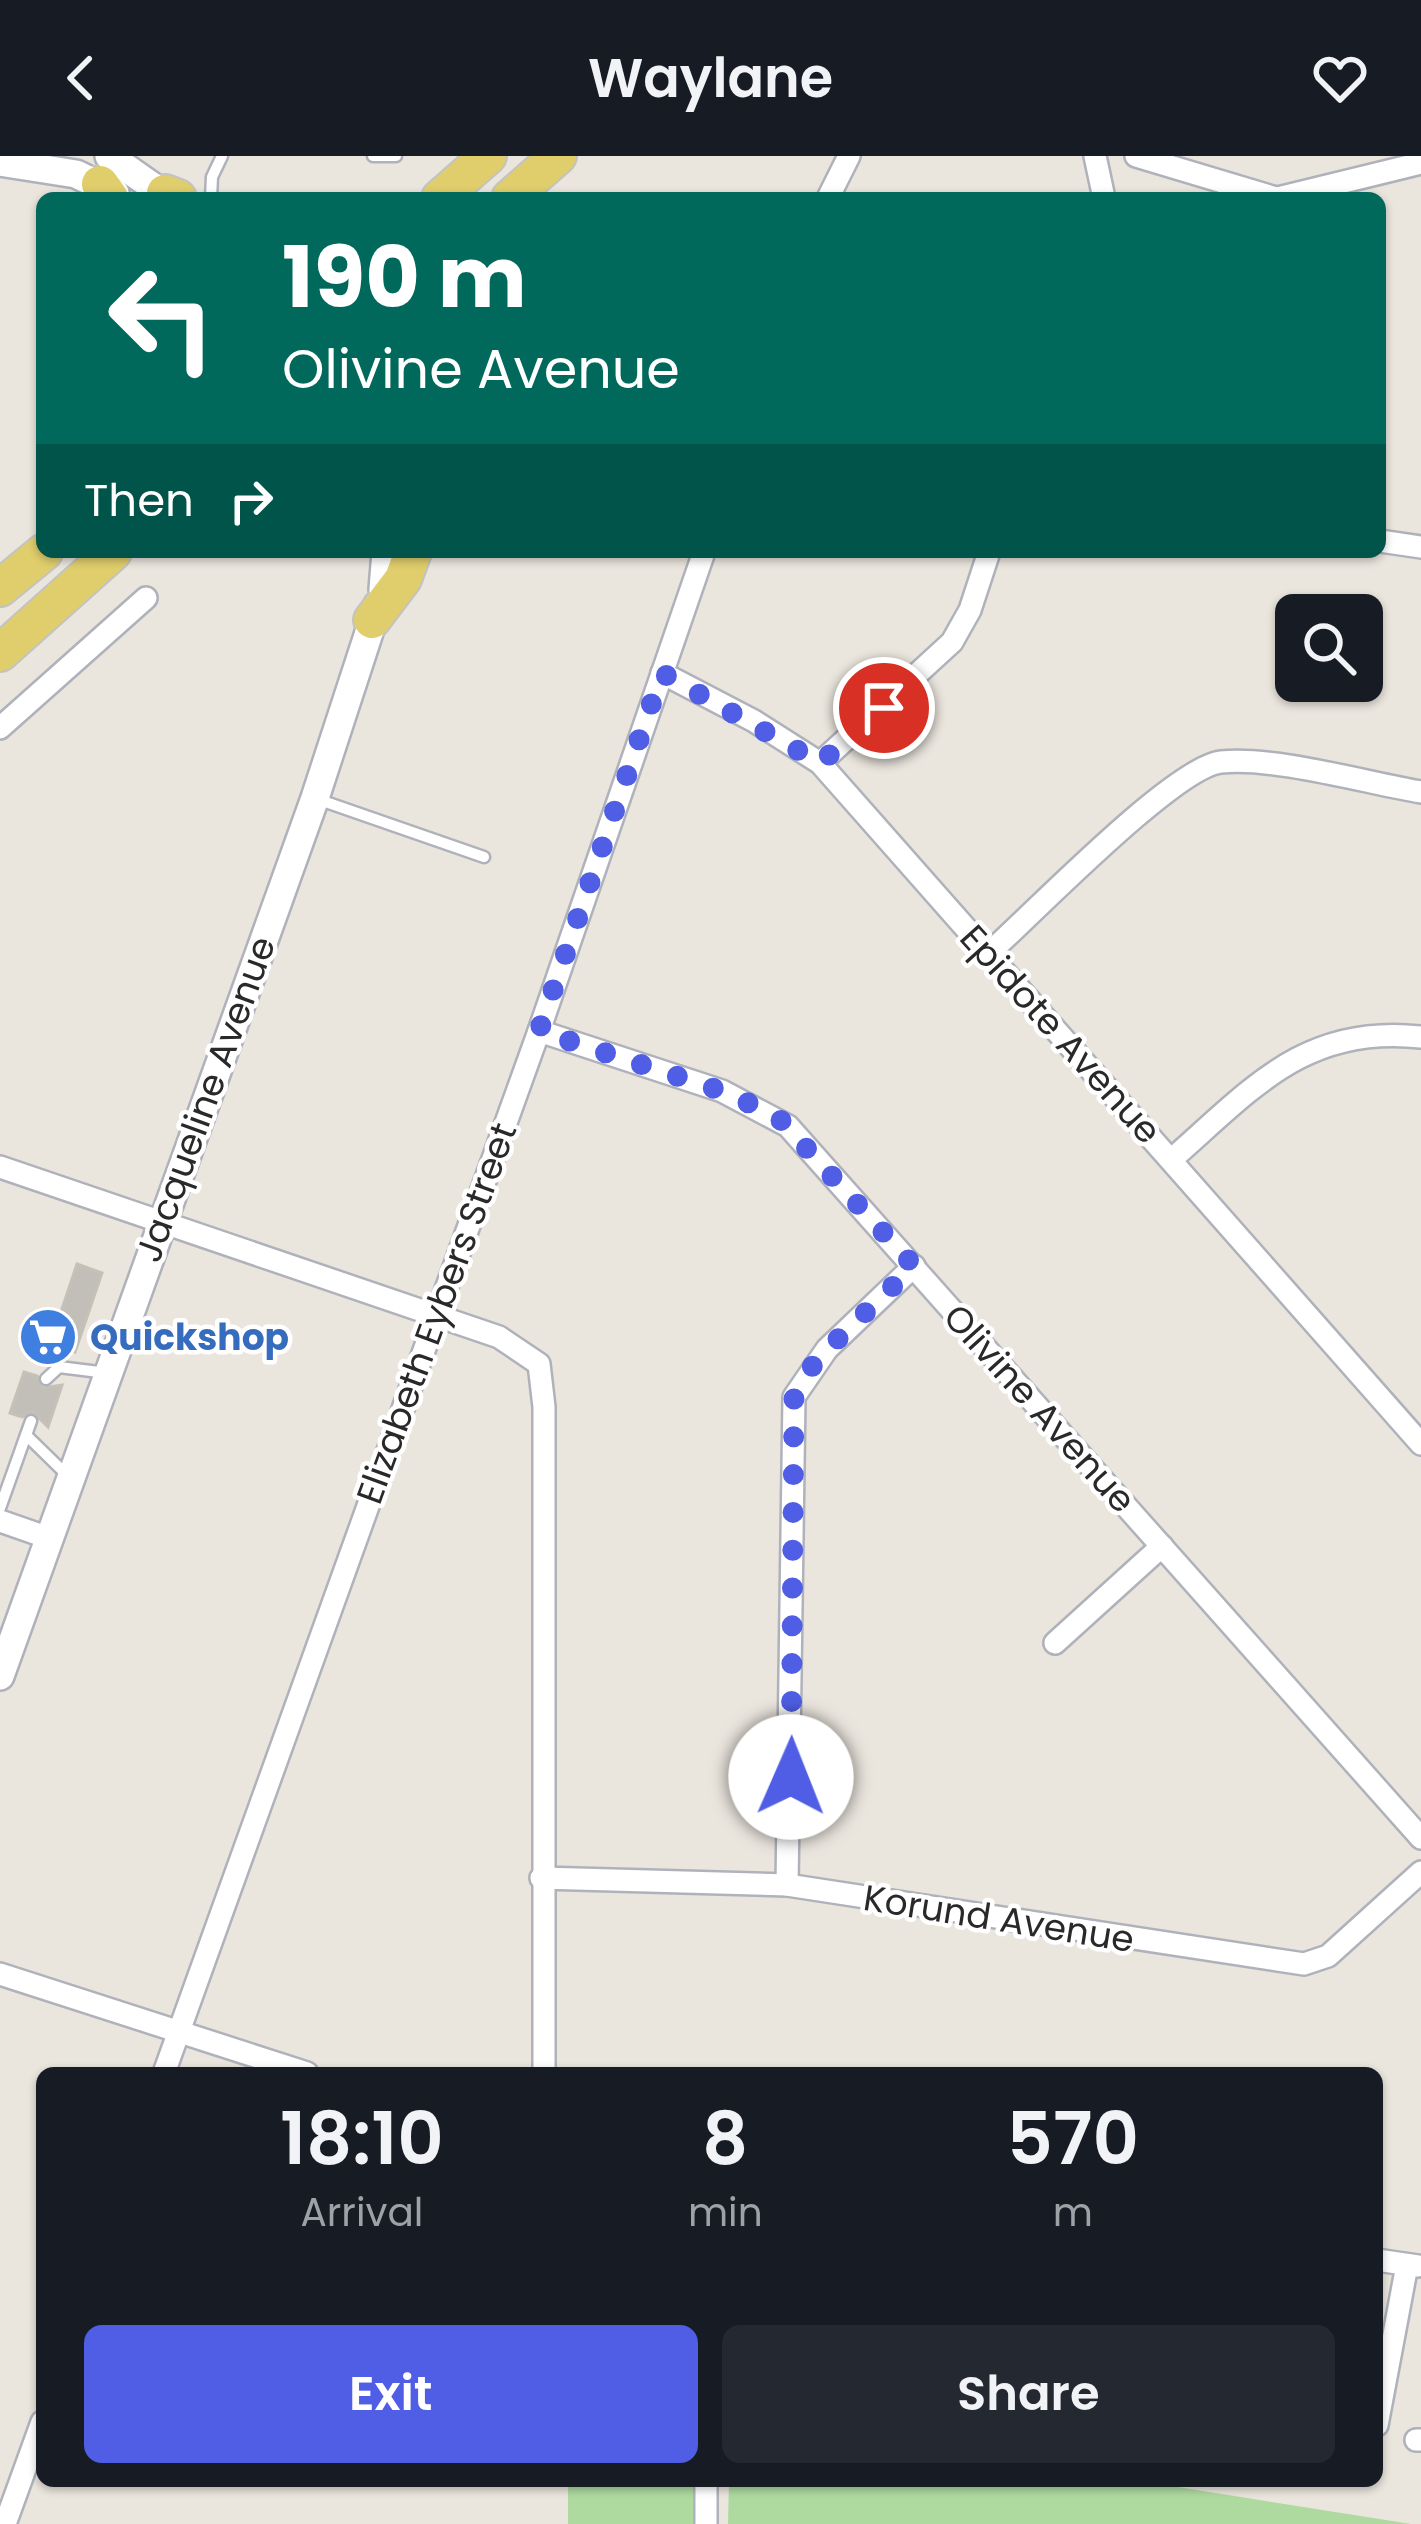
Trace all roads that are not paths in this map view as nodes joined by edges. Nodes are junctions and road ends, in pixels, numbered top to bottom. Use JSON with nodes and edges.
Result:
{"nodes":[{"id":1,"x":222,"y":156,"type":"edge"},
{"id":2,"x":374,"y":156,"type":"edge"},
{"id":3,"x":396,"y":156,"type":"edge"},
{"id":4,"x":488,"y":156,"type":"edge"},
{"id":5,"x":558,"y":156,"type":"edge"},
{"id":6,"x":849,"y":156,"type":"edge"},
{"id":7,"x":1095,"y":156,"type":"edge"},
{"id":8,"x":1136,"y":156,"type":"edge"},
{"id":9,"x":0,"y":162,"type":"edge"},
{"id":10,"x":1421,"y":164,"type":"edge"},
{"id":11,"x":111,"y":184,"type":"edge"},
{"id":12,"x":151,"y":192,"type":"edge"},
{"id":13,"x":211,"y":192,"type":"edge"},
{"id":14,"x":447,"y":192,"type":"edge"},
{"id":15,"x":517,"y":192,"type":"edge"},
{"id":16,"x":831,"y":192,"type":"edge"},
{"id":17,"x":1103,"y":192,"type":"edge"},
{"id":18,"x":1256,"y":192,"type":"edge"},
{"id":19,"x":1302,"y":192,"type":"edge"},
{"id":20,"x":1386,"y":542,"type":"edge"},
{"id":21,"x":1421,"y":547,"type":"edge"},
{"id":22,"x":37,"y":558,"type":"edge"},
{"id":23,"x":106,"y":558,"type":"edge"},
{"id":24,"x":385,"y":558,"type":"edge"},
{"id":25,"x":396,"y":558,"type":"edge"},
{"id":26,"x":411,"y":558,"type":"edge"},
{"id":27,"x":702,"y":558,"type":"edge"},
{"id":28,"x":987,"y":558,"type":"edge"},
{"id":29,"x":0,"y":588,"type":"edge"},
{"id":30,"x":146,"y":598,"type":"dead end"},
{"id":31,"x":378,"y":605,"type":"junction"},
{"id":32,"x":0,"y":653,"type":"edge"},
{"id":33,"x":662,"y":673,"type":"junction"},
{"id":34,"x":0,"y":728,"type":"edge"},
{"id":35,"x":820,"y":763,"type":"junction"},
{"id":36,"x":1421,"y":792,"type":"edge"},
{"id":37,"x":315,"y":799,"type":"junction"},
{"id":38,"x":484,"y":857,"type":"dead end"},
{"id":39,"x":989,"y":953,"type":"junction"},
{"id":40,"x":539,"y":1031,"type":"junction"},
{"id":41,"x":1421,"y":1037,"type":"edge"},
{"id":42,"x":1172,"y":1159,"type":"junction"},
{"id":43,"x":0,"y":1168,"type":"edge"},
{"id":44,"x":160,"y":1221,"type":"junction"},
{"id":45,"x":914,"y":1266,"type":"junction"},
{"id":46,"x":435,"y":1316,"type":"junction"},
{"id":47,"x":107,"y":1372,"type":"junction"},
{"id":48,"x":46,"y":1379,"type":"dead end"},
{"id":49,"x":31,"y":1421,"type":"dead end"},
{"id":50,"x":26,"y":1436,"type":"junction"},
{"id":51,"x":1421,"y":1444,"type":"edge"},
{"id":52,"x":70,"y":1478,"type":"junction"},
{"id":53,"x":0,"y":1508,"type":"edge"},
{"id":54,"x":0,"y":1521,"type":"edge"},
{"id":55,"x":49,"y":1538,"type":"junction"},
{"id":56,"x":1162,"y":1546,"type":"junction"},
{"id":57,"x":1055,"y":1643,"type":"dead end"},
{"id":58,"x":0,"y":1676,"type":"edge"},
{"id":59,"x":1421,"y":1838,"type":"edge"},
{"id":60,"x":1421,"y":1872,"type":"edge"},
{"id":61,"x":541,"y":1878,"type":"junction"},
{"id":62,"x":787,"y":1886,"type":"junction"},
{"id":63,"x":0,"y":1974,"type":"edge"},
{"id":64,"x":178,"y":2033,"type":"junction"},
{"id":65,"x":166,"y":2067,"type":"edge"},
{"id":66,"x":288,"y":2067,"type":"edge"},
{"id":67,"x":544,"y":2067,"type":"edge"},
{"id":68,"x":1383,"y":2261,"type":"edge"},
{"id":69,"x":1414,"y":2266,"type":"edge"},
{"id":70,"x":1383,"y":2399,"type":"edge"},
{"id":71,"x":36,"y":2439,"type":"edge"},
{"id":72,"x":706,"y":2487,"type":"edge"},
{"id":73,"x":5,"y":2524,"type":"edge"},
{"id":74,"x":706,"y":2524,"type":"edge"}],
"edges":[{"from":1,"to":13,"type":"lane"},
{"from":2,"to":3,"type":"lane"},
{"from":4,"to":14,"type":"main road"},
{"from":5,"to":15,"type":"main road"},
{"from":6,"to":16,"type":"street"},
{"from":7,"to":17,"type":"street"},
{"from":8,"to":18,"type":"street"},
{"from":9,"to":11,"type":"street"},
{"from":10,"to":19,"type":"street"},
{"from":11,"to":12,"type":"street"},
{"from":20,"to":21,"type":"street"},
{"from":22,"to":29,"type":"main road"},
{"from":23,"to":32,"type":"main road"},
{"from":24,"to":31,"type":"street","name":"Jacqueline Avenue"},
{"from":25,"to":31,"type":"street","name":"Jacqueline Avenue"},
{"from":26,"to":31,"type":"main road"},
{"from":27,"to":33,"type":"street","name":"Elizabeth Eybers Street"},
{"from":28,"to":35,"type":"street"},
{"from":30,"to":34,"type":"street"},
{"from":31,"to":37,"type":"street","name":"Jacqueline Avenue"},
{"from":33,"to":35,"type":"street","name":"Epidote Avenue"},
{"from":33,"to":40,"type":"street","name":"Elizabeth Eybers Street"},
{"from":35,"to":39,"type":"street","name":"Epidote Avenue"},
{"from":36,"to":39,"type":"street"},
{"from":37,"to":38,"type":"lane"},
{"from":37,"to":44,"type":"street","name":"Jacqueline Avenue"},
{"from":39,"to":42,"type":"street","name":"Epidote Avenue"},
{"from":40,"to":45,"type":"street","name":"Olivine Avenue"},
{"from":40,"to":46,"type":"street","name":"Elizabeth Eybers Street"},
{"from":41,"to":42,"type":"street"},
{"from":42,"to":51,"type":"street","name":"Epidote Avenue"},
{"from":43,"to":44,"type":"street"},
{"from":44,"to":46,"type":"street"},
{"from":44,"to":47,"type":"street","name":"Jacqueline Avenue"},
{"from":45,"to":56,"type":"street","name":"Olivine Avenue"},
{"from":45,"to":62,"type":"street"},
{"from":46,"to":61,"type":"street"},
{"from":46,"to":64,"type":"street","name":"Elizabeth Eybers Street"},
{"from":47,"to":48,"type":"lane"},
{"from":47,"to":52,"type":"street","name":"Jacqueline Avenue"},
{"from":49,"to":50,"type":"lane"},
{"from":50,"to":52,"type":"lane"},
{"from":50,"to":53,"type":"lane"},
{"from":52,"to":55,"type":"street","name":"Jacqueline Avenue"},
{"from":54,"to":55,"type":"street"},
{"from":55,"to":58,"type":"street","name":"Jacqueline Avenue"},
{"from":56,"to":57,"type":"street"},
{"from":56,"to":59,"type":"street","name":"Olivine Avenue"},
{"from":60,"to":62,"type":"street","name":"Korund Avenue"},
{"from":61,"to":62,"type":"street","name":"Korund Avenue"},
{"from":61,"to":67,"type":"street"},
{"from":63,"to":64,"type":"street"},
{"from":64,"to":65,"type":"street","name":"Elizabeth Eybers Street"},
{"from":64,"to":66,"type":"street"},
{"from":68,"to":69,"type":"street"},
{"from":69,"to":70,"type":"street"},
{"from":71,"to":73,"type":"street"},
{"from":72,"to":74,"type":"street"}]}
